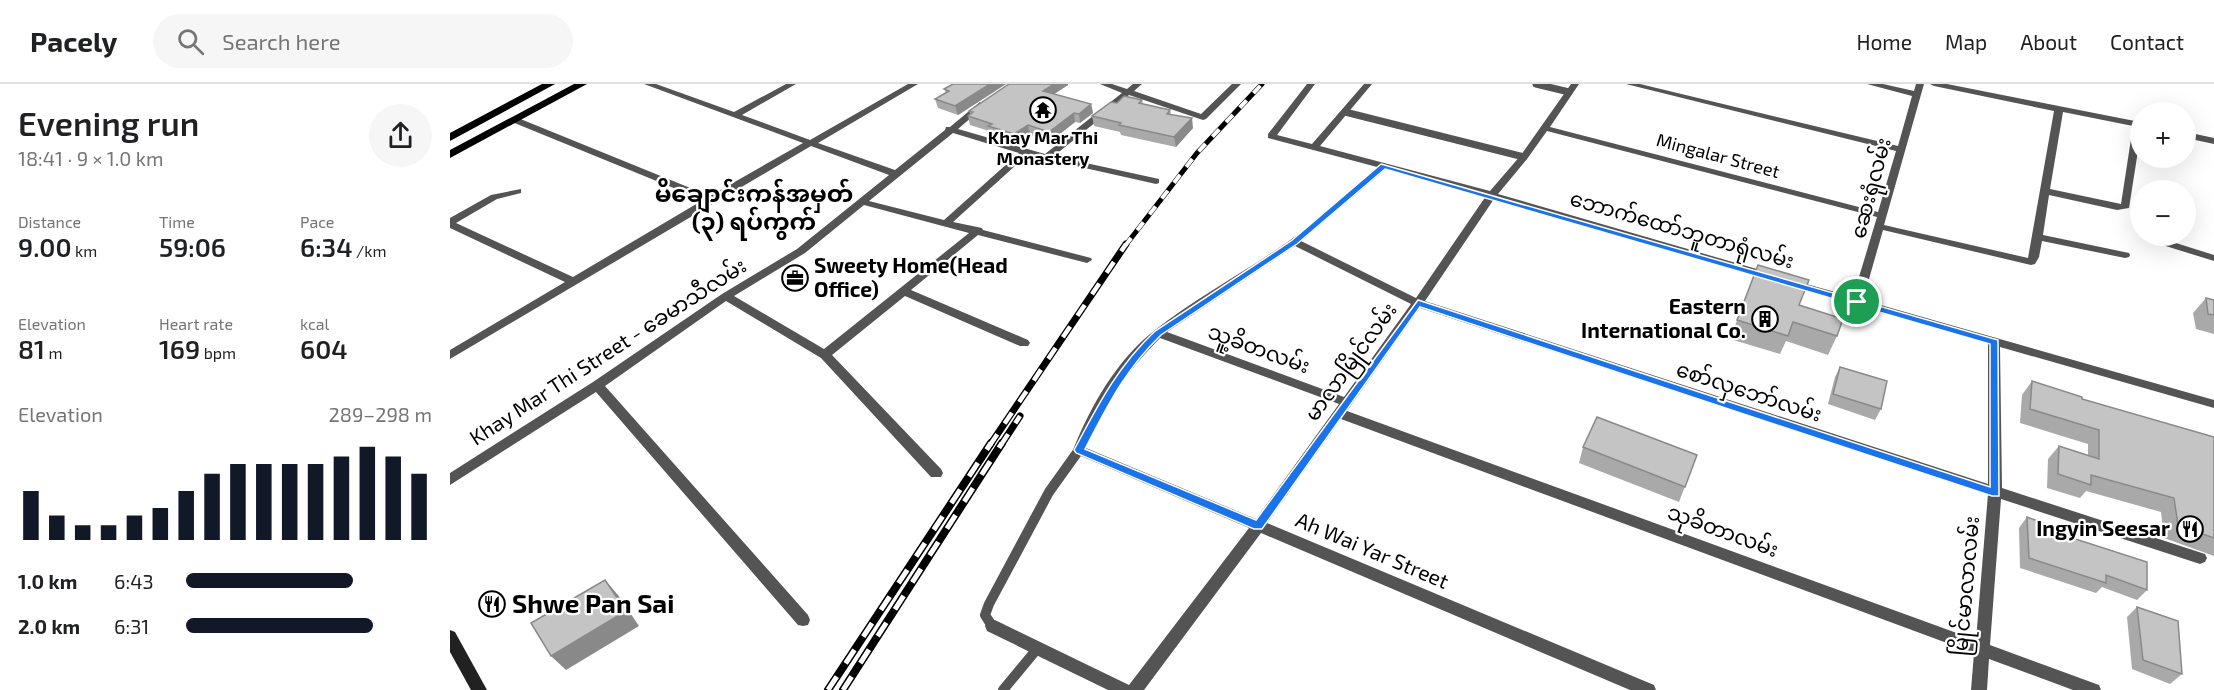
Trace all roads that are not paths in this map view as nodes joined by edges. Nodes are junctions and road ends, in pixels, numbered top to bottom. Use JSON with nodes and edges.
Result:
{"nodes":[{"id":1,"x":550,"y":84,"type":"edge"},
{"id":2,"x":582,"y":84,"type":"edge"},
{"id":3,"x":652,"y":84,"type":"edge"},
{"id":4,"x":792,"y":84,"type":"edge"},
{"id":5,"x":914,"y":84,"type":"edge"},
{"id":6,"x":1104,"y":84,"type":"edge"},
{"id":7,"x":1138,"y":84,"type":"edge"},
{"id":8,"x":1237,"y":84,"type":"edge"},
{"id":9,"x":1311,"y":84,"type":"edge"},
{"id":10,"x":1368,"y":84,"type":"edge"},
{"id":11,"x":1536,"y":84,"type":"edge"},
{"id":12,"x":1630,"y":84,"type":"edge"},
{"id":13,"x":1871,"y":84,"type":"edge"},
{"id":14,"x":1934,"y":84,"type":"edge"},
{"id":15,"x":1572,"y":88,"type":"edge"},
{"id":16,"x":1919,"y":89,"type":"edge"},
{"id":17,"x":1126,"y":93,"type":"junction"},
{"id":18,"x":992,"y":98,"type":"edge"},
{"id":19,"x":2059,"y":109,"type":"junction"},
{"id":20,"x":1345,"y":112,"type":"junction"},
{"id":21,"x":736,"y":115,"type":"junction"},
{"id":22,"x":515,"y":120,"type":"junction"},
{"id":23,"x":2130,"y":123,"type":"edge"},
{"id":24,"x":1545,"y":128,"type":"junction"},
{"id":25,"x":949,"y":129,"type":"junction"},
{"id":26,"x":2196,"y":137,"type":"edge"},
{"id":27,"x":450,"y":138,"type":"edge"},
{"id":28,"x":2214,"y":141,"type":"edge"},
{"id":29,"x":813,"y":143,"type":"junction"},
{"id":30,"x":1315,"y":147,"type":"junction"},
{"id":31,"x":1900,"y":149,"type":"junction"},
{"id":32,"x":1025,"y":152,"type":"junction"},
{"id":33,"x":450,"y":155,"type":"edge"},
{"id":34,"x":1046,"y":157,"type":"junction"},
{"id":35,"x":1524,"y":157,"type":"junction"},
{"id":36,"x":1384,"y":166,"type":"junction"},
{"id":37,"x":2132,"y":168,"type":"edge"},
{"id":38,"x":896,"y":174,"type":"junction"},
{"id":39,"x":1156,"y":182,"type":"dead end"},
{"id":40,"x":518,"y":191,"type":"dead end"},
{"id":41,"x":2046,"y":191,"type":"junction"},
{"id":42,"x":1492,"y":195,"type":"junction"},
{"id":43,"x":711,"y":200,"type":"junction"},
{"id":44,"x":862,"y":202,"type":"junction"},
{"id":45,"x":1882,"y":222,"type":"junction"},
{"id":46,"x":450,"y":223,"type":"edge"},
{"id":47,"x":948,"y":223,"type":"junction"},
{"id":48,"x":978,"y":230,"type":"junction"},
{"id":49,"x":2038,"y":237,"type":"junction"},
{"id":50,"x":1294,"y":242,"type":"junction"},
{"id":51,"x":2176,"y":246,"type":"edge"},
{"id":52,"x":2125,"y":255,"type":"dead end"},
{"id":53,"x":2214,"y":258,"type":"edge"},
{"id":54,"x":1087,"y":260,"type":"dead end"},
{"id":55,"x":572,"y":281,"type":"junction"},
{"id":56,"x":906,"y":292,"type":"junction"},
{"id":57,"x":726,"y":296,"type":"junction"},
{"id":58,"x":1857,"y":302,"type":"junction"},
{"id":59,"x":1418,"y":303,"type":"junction"},
{"id":60,"x":1158,"y":333,"type":"junction"},
{"id":61,"x":1995,"y":342,"type":"junction"},
{"id":62,"x":1024,"y":343,"type":"dead end"},
{"id":63,"x":450,"y":355,"type":"edge"},
{"id":64,"x":825,"y":355,"type":"junction"},
{"id":65,"x":597,"y":385,"type":"junction"},
{"id":66,"x":2214,"y":404,"type":"edge"},
{"id":67,"x":1342,"y":407,"type":"junction"},
{"id":68,"x":1079,"y":450,"type":"junction"},
{"id":69,"x":936,"y":473,"type":"dead end"},
{"id":70,"x":450,"y":480,"type":"edge"},
{"id":71,"x":1995,"y":493,"type":"junction"},
{"id":72,"x":1258,"y":526,"type":"junction"},
{"id":73,"x":2200,"y":558,"type":"dead end"},
{"id":74,"x":803,"y":620,"type":"dead end"},
{"id":75,"x":992,"y":626,"type":"joint"},
{"id":76,"x":450,"y":637,"type":"edge"},
{"id":77,"x":1982,"y":648,"type":"junction"},
{"id":78,"x":1037,"y":649,"type":"junction"},
{"id":79,"x":480,"y":690,"type":"edge"},
{"id":80,"x":1003,"y":690,"type":"edge"},
{"id":81,"x":1124,"y":690,"type":"edge"},
{"id":82,"x":1135,"y":690,"type":"edge"},
{"id":83,"x":1648,"y":690,"type":"edge"},
{"id":84,"x":1979,"y":690,"type":"edge"},
{"id":85,"x":2093,"y":690,"type":"edge"}],
"edges":[{"from":1,"to":27,"type":"main road"},
{"from":2,"to":22,"type":"main road"},
{"from":3,"to":21,"type":"street"},
{"from":4,"to":21,"type":"street"},
{"from":5,"to":29,"type":"street"},
{"from":6,"to":17,"type":"street"},
{"from":7,"to":17,"type":"street"},
{"from":8,"to":17,"type":"street"},
{"from":9,"to":30,"type":"street","name":"ဘောက်ထော်ဘူတာရုံလမ်း"},
{"from":10,"to":20,"type":"street"},
{"from":11,"to":15,"type":"lane"},
{"from":12,"to":31,"type":"street"},
{"from":13,"to":16,"type":"street"},
{"from":14,"to":19,"type":"street"},
{"from":15,"to":24,"type":"street","name":"မာလာမြိုင်လမ်း"},
{"from":16,"to":31,"type":"street","name":"ဆေးရုံလမ်း"},
{"from":17,"to":34,"type":"street"},
{"from":18,"to":25,"type":"street","name":"Khay Mar Thi Street - ခေမာသီလမ်း"},
{"from":19,"to":23,"type":"street"},
{"from":19,"to":41,"type":"street"},
{"from":20,"to":30,"type":"street"},
{"from":20,"to":35,"type":"lane"},
{"from":21,"to":29,"type":"street"},
{"from":22,"to":33,"type":"main road"},
{"from":22,"to":43,"type":"street"},
{"from":24,"to":35,"type":"street","name":"မာလာမြိုင်လမ်း"},
{"from":24,"to":45,"type":"street","name":"Mingalar Street"},
{"from":25,"to":32,"type":"street"},
{"from":25,"to":38,"type":"street","name":"Khay Mar Thi Street - ခေမာသီလမ်း"},
{"from":26,"to":28,"type":"street"},
{"from":29,"to":38,"type":"street"},
{"from":29,"to":43,"type":"street"},
{"from":30,"to":36,"type":"street","name":"ဘောက်ထော်ဘူတာရုံလမ်း"},
{"from":31,"to":45,"type":"street","name":"ဆေးရုံလမ်း"},
{"from":32,"to":34,"type":"street"},
{"from":32,"to":47,"type":"street"},
{"from":34,"to":39,"type":"street"},
{"from":35,"to":42,"type":"street","name":"မာလာမြိုင်လမ်း"},
{"from":36,"to":42,"type":"street","name":"ဘောက်ထော်ဘူတာရုံလမ်း"},
{"from":36,"to":50,"type":"street"},
{"from":37,"to":41,"type":"street"},
{"from":38,"to":44,"type":"street","name":"Khay Mar Thi Street - ခေမာသီလမ်း"},
{"from":40,"to":46,"type":"street"},
{"from":41,"to":49,"type":"street"},
{"from":42,"to":58,"type":"street","name":"ဘောက်ထော်ဘူတာရုံလမ်း"},
{"from":42,"to":59,"type":"street","name":"မာလာမြိုင်လမ်း"},
{"from":43,"to":55,"type":"street"},
{"from":44,"to":47,"type":"street"},
{"from":44,"to":57,"type":"street","name":"Khay Mar Thi Street - ခေမာသီလမ်း"},
{"from":45,"to":49,"type":"street","name":"Mingalar Street"},
{"from":45,"to":58,"type":"street","name":"ဆေးရုံလမ်း"},
{"from":46,"to":55,"type":"street"},
{"from":47,"to":48,"type":"street"},
{"from":48,"to":54,"type":"street"},
{"from":48,"to":56,"type":"street"},
{"from":49,"to":52,"type":"street"},
{"from":50,"to":59,"type":"street","name":"စော်လှဘော်လမ်း"},
{"from":50,"to":60,"type":"street"},
{"from":51,"to":53,"type":"street"},
{"from":55,"to":63,"type":"street"},
{"from":56,"to":62,"type":"street"},
{"from":56,"to":64,"type":"street"},
{"from":57,"to":64,"type":"street"},
{"from":57,"to":65,"type":"street","name":"Khay Mar Thi Street - ခေမာသီလမ်း"},
{"from":58,"to":61,"type":"street","name":"ဘောက်ထော်ဘူတာရုံလမ်း"},
{"from":59,"to":67,"type":"street","name":"မာလာမြိုင်လမ်း"},
{"from":59,"to":71,"type":"street","name":"စော်လှဘော်လမ်း"},
{"from":60,"to":67,"type":"street","name":"သူ့ခိတလမ်း"},
{"from":60,"to":68,"type":"street"},
{"from":61,"to":66,"type":"street","name":"ဘောက်ထော်ဘူတာရုံလမ်း"},
{"from":61,"to":71,"type":"street","name":"မြိုင်မာလာလမ်း"},
{"from":64,"to":69,"type":"street"},
{"from":65,"to":70,"type":"street","name":"Khay Mar Thi Street - ခေမာသီလမ်း"},
{"from":65,"to":74,"type":"street"},
{"from":67,"to":72,"type":"street","name":"မာလာမြိုင်လမ်း"},
{"from":67,"to":77,"type":"street","name":"သုခိတာလမ်း"},
{"from":68,"to":72,"type":"street","name":"Ah Wai Yar Street"},
{"from":68,"to":75,"type":"lane"},
{"from":71,"to":73,"type":"street","name":"စော်လှဘော်လမ်း"},
{"from":71,"to":77,"type":"street","name":"မြိုင်မာလာလမ်း"},
{"from":72,"to":82,"type":"street","name":"မာလာမြိုင်လမ်း"},
{"from":72,"to":83,"type":"street","name":"Ah Wai Yar Street"},
{"from":75,"to":78,"type":"street"},
{"from":76,"to":79,"type":"main road"},
{"from":77,"to":84,"type":"street","name":"မြိုင်မာလာလမ်း"},
{"from":77,"to":85,"type":"street","name":"သုခိတာလမ်း"},
{"from":78,"to":80,"type":"lane"},
{"from":78,"to":81,"type":"street"}]}
